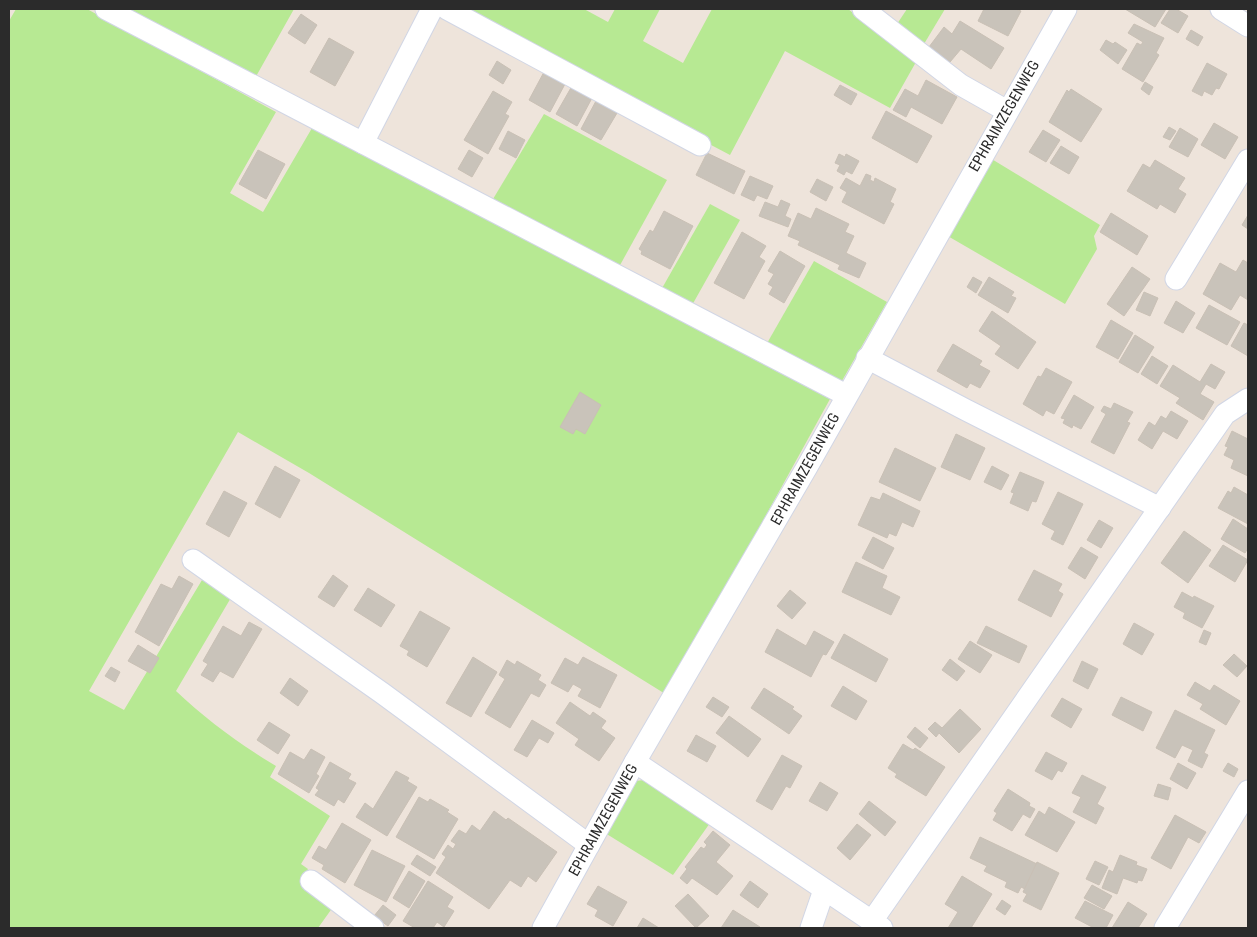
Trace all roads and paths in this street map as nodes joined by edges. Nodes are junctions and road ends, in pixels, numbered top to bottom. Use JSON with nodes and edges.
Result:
{"nodes":[{"id":1,"x":106,"y":9,"type":"edge"},
{"id":2,"x":432,"y":9,"type":"edge"},
{"id":3,"x":447,"y":9,"type":"edge"},
{"id":4,"x":863,"y":9,"type":"edge"},
{"id":5,"x":1066,"y":9,"type":"edge"},
{"id":6,"x":1221,"y":9,"type":"edge"},
{"id":7,"x":1248,"y":26,"type":"edge"},
{"id":8,"x":1007,"y":111,"type":"junction"},
{"id":9,"x":362,"y":143,"type":"junction"},
{"id":10,"x":700,"y":145,"type":"dead end"},
{"id":11,"x":1248,"y":160,"type":"edge"},
{"id":12,"x":1176,"y":279,"type":"dead end"},
{"id":13,"x":867,"y":358,"type":"junction"},
{"id":14,"x":846,"y":395,"type":"junction"},
{"id":15,"x":1248,"y":399,"type":"edge"},
{"id":16,"x":1160,"y":508,"type":"junction"},
{"id":17,"x":193,"y":560,"type":"dead end"},
{"id":18,"x":635,"y":762,"type":"junction"},
{"id":19,"x":1248,"y":791,"type":"edge"},
{"id":20,"x":589,"y":844,"type":"junction"},
{"id":21,"x":311,"y":881,"type":"dead end"},
{"id":22,"x":824,"y":890,"type":"junction"},
{"id":23,"x":877,"y":925,"type":"edge"},
{"id":24,"x":374,"y":928,"type":"edge"},
{"id":25,"x":544,"y":928,"type":"edge"},
{"id":26,"x":810,"y":928,"type":"edge"},
{"id":27,"x":1165,"y":928,"type":"edge"}],
"edges":[{"from":1,"to":9,"type":"street"},
{"from":2,"to":9,"type":"street"},
{"from":3,"to":10,"type":"street"},
{"from":4,"to":8,"type":"street"},
{"from":5,"to":8,"type":"street","name":"EPHRAIMZEGENWEG"},
{"from":6,"to":7,"type":"street"},
{"from":8,"to":13,"type":"street","name":"EPHRAIMZEGENWEG"},
{"from":9,"to":14,"type":"street"},
{"from":11,"to":12,"type":"street"},
{"from":13,"to":14,"type":"street","name":"EPHRAIMZEGENWEG"},
{"from":13,"to":16,"type":"street"},
{"from":14,"to":18,"type":"street","name":"EPHRAIMZEGENWEG"},
{"from":15,"to":16,"type":"street"},
{"from":16,"to":23,"type":"street"},
{"from":17,"to":20,"type":"street"},
{"from":18,"to":20,"type":"street","name":"EPHRAIMZEGENWEG"},
{"from":18,"to":22,"type":"street"},
{"from":19,"to":27,"type":"street"},
{"from":20,"to":25,"type":"street","name":"EPHRAIMZEGENWEG"},
{"from":21,"to":24,"type":"street"},
{"from":22,"to":23,"type":"street"},
{"from":22,"to":26,"type":"street"}]}
